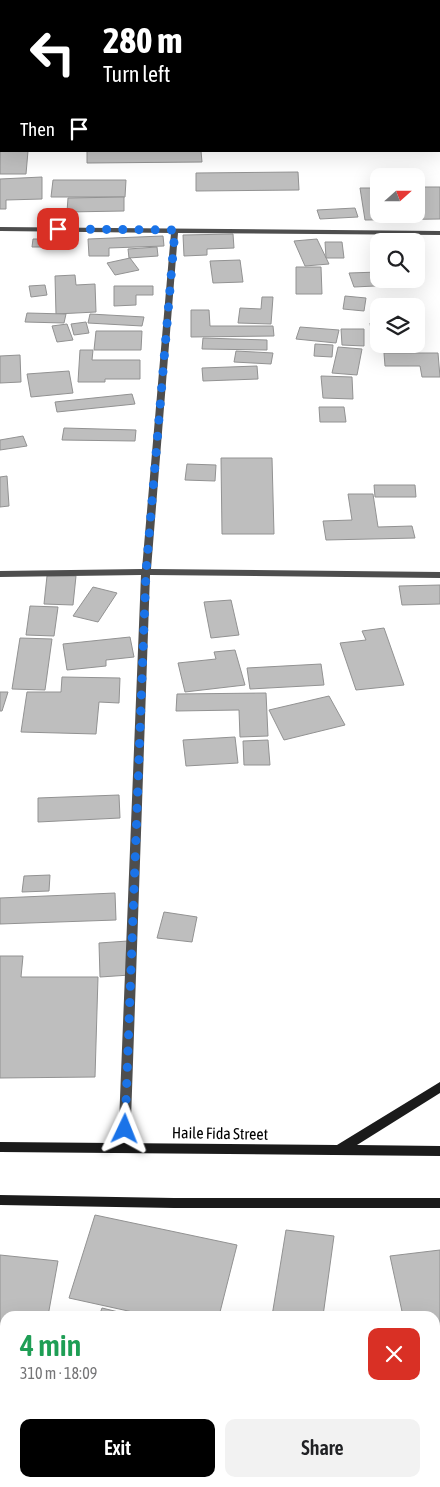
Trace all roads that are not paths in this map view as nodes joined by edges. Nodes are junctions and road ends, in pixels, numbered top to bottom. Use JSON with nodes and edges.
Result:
{"nodes":[{"id":1,"x":0,"y":229,"type":"edge"},
{"id":2,"x":175,"y":230,"type":"junction"},
{"id":3,"x":440,"y":233,"type":"edge"},
{"id":4,"x":146,"y":572,"type":"junction"},
{"id":5,"x":0,"y":574,"type":"edge"},
{"id":6,"x":440,"y":575,"type":"edge"},
{"id":7,"x":440,"y":1087,"type":"edge"},
{"id":8,"x":0,"y":1147,"type":"edge"},
{"id":9,"x":124,"y":1148,"type":"junction"},
{"id":10,"x":336,"y":1151,"type":"junction"},
{"id":11,"x":440,"y":1151,"type":"edge"},
{"id":12,"x":0,"y":1200,"type":"edge"},
{"id":13,"x":440,"y":1203,"type":"edge"}],
"edges":[{"from":1,"to":2,"type":"street"},
{"from":2,"to":3,"type":"street"},
{"from":2,"to":4,"type":"street"},
{"from":4,"to":5,"type":"street"},
{"from":4,"to":6,"type":"street"},
{"from":4,"to":9,"type":"street"},
{"from":7,"to":10,"type":"street"},
{"from":8,"to":9,"type":"street","name":"Haile Fida Street"},
{"from":9,"to":10,"type":"street","name":"Haile Fida Street"},
{"from":10,"to":11,"type":"street","name":"Haile Fida Street"},
{"from":12,"to":13,"type":"street"}]}
